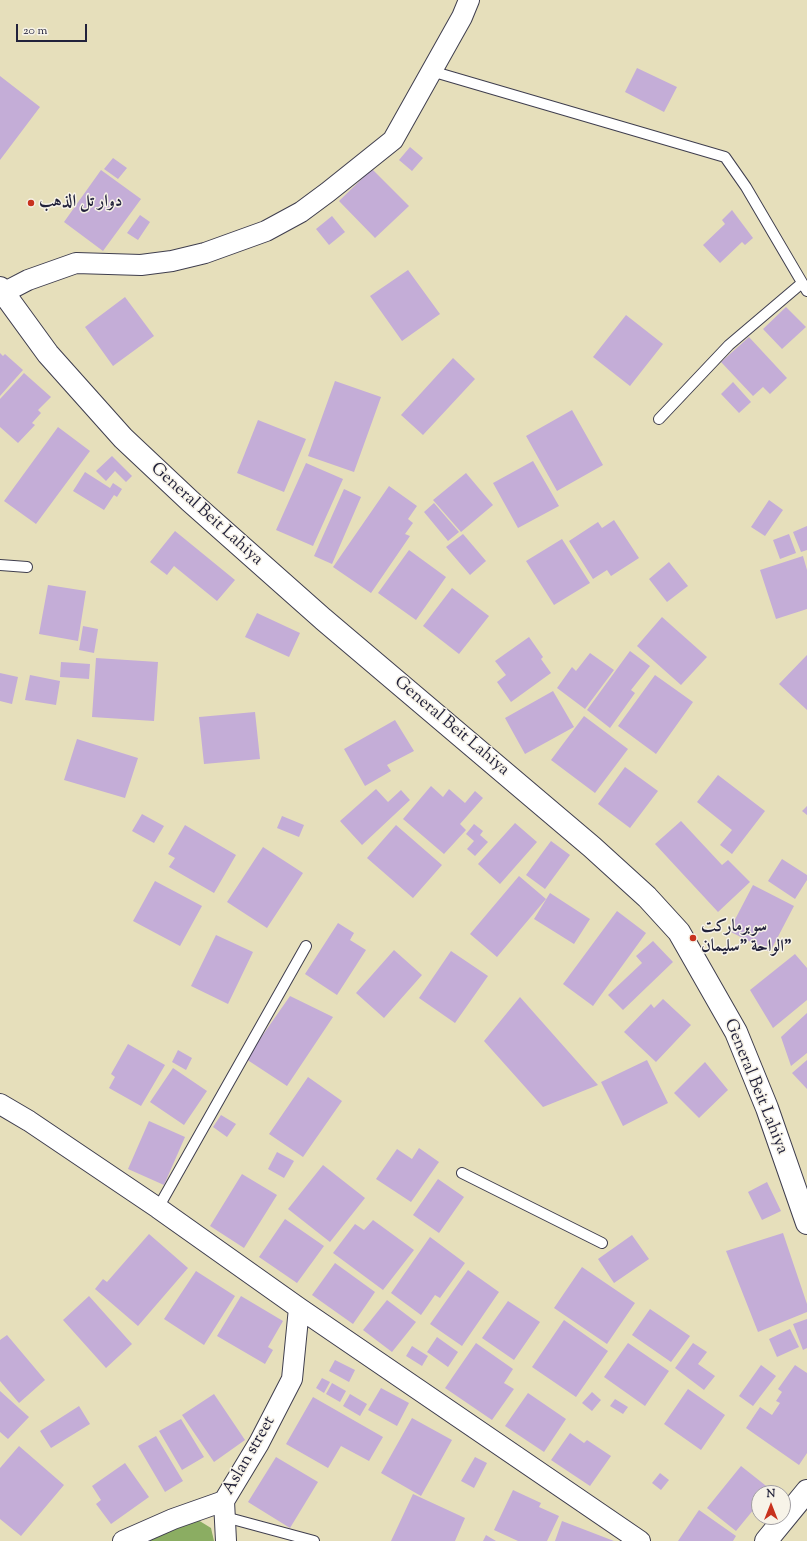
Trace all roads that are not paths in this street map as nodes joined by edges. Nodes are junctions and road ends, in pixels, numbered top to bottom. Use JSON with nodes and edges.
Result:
{"nodes":[{"id":1,"x":469,"y":0,"type":"edge"},
{"id":2,"x":432,"y":71,"type":"junction"},
{"id":3,"x":805,"y":287,"type":"edge"},
{"id":4,"x":1,"y":292,"type":"edge"},
{"id":5,"x":659,"y":420,"type":"dead end"},
{"id":6,"x":0,"y":565,"type":"edge"},
{"id":7,"x":27,"y":567,"type":"dead end"},
{"id":8,"x":306,"y":946,"type":"dead end"},
{"id":9,"x":0,"y":1104,"type":"edge"},
{"id":10,"x":462,"y":1173,"type":"dead end"},
{"id":11,"x":158,"y":1208,"type":"junction"},
{"id":12,"x":807,"y":1223,"type":"edge"},
{"id":13,"x":602,"y":1243,"type":"dead end"},
{"id":14,"x":299,"y":1308,"type":"junction"},
{"id":15,"x":807,"y":1491,"type":"edge"},
{"id":16,"x":225,"y":1509,"type":"junction"},
{"id":17,"x":123,"y":1541,"type":"edge"},
{"id":18,"x":226,"y":1541,"type":"edge"},
{"id":19,"x":314,"y":1541,"type":"edge"},
{"id":20,"x":640,"y":1541,"type":"edge"},
{"id":21,"x":766,"y":1541,"type":"edge"}],
"edges":[{"from":1,"to":2,"type":"street"},
{"from":2,"to":3,"type":"lane"},
{"from":2,"to":4,"type":"street"},
{"from":3,"to":5,"type":"lane"},
{"from":4,"to":12,"type":"main road","name":"General Beit Lahiya"},
{"from":6,"to":7,"type":"lane"},
{"from":8,"to":11,"type":"lane"},
{"from":9,"to":11,"type":"street"},
{"from":10,"to":13,"type":"lane"},
{"from":11,"to":14,"type":"street"},
{"from":14,"to":16,"type":"street","name":"Aslan street"},
{"from":14,"to":20,"type":"street"},
{"from":15,"to":21,"type":"main road"},
{"from":16,"to":17,"type":"street","name":"Aslan street"},
{"from":16,"to":18,"type":"street"},
{"from":16,"to":19,"type":"lane"}]}
